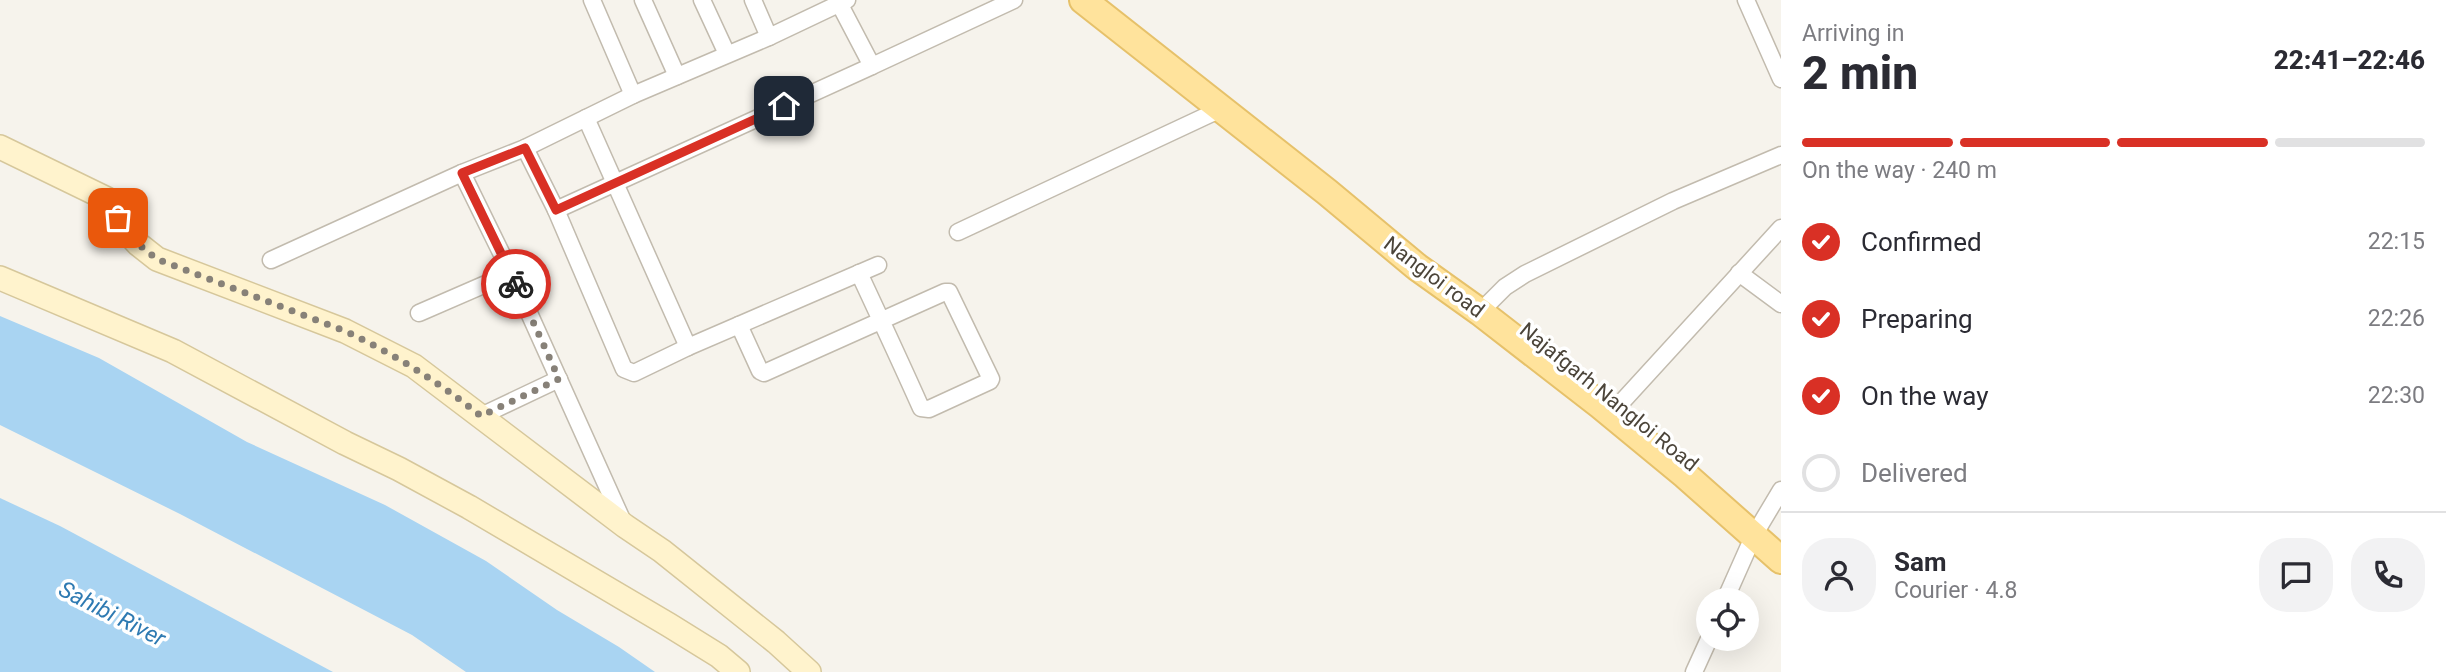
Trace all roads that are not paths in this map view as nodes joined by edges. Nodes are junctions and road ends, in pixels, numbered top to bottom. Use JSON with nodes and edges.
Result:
{"nodes":[{"id":1,"x":592,"y":0,"type":"edge"},
{"id":2,"x":643,"y":0,"type":"edge"},
{"id":3,"x":702,"y":0,"type":"edge"},
{"id":4,"x":752,"y":0,"type":"edge"},
{"id":5,"x":1014,"y":0,"type":"edge"},
{"id":6,"x":1093,"y":1,"type":"edge"},
{"id":7,"x":1751,"y":1,"type":"edge"},
{"id":8,"x":843,"y":2,"type":"edge"},
{"id":9,"x":814,"y":7,"type":"edge"},
{"id":10,"x":769,"y":37,"type":"junction"},
{"id":11,"x":727,"y":54,"type":"junction"},
{"id":12,"x":872,"y":66,"type":"junction"},
{"id":13,"x":677,"y":76,"type":"junction"},
{"id":14,"x":1781,"y":79,"type":"edge"},
{"id":15,"x":634,"y":95,"type":"junction"},
{"id":16,"x":1221,"y":108,"type":"junction"},
{"id":17,"x":586,"y":118,"type":"junction"},
{"id":18,"x":0,"y":147,"type":"edge"},
{"id":19,"x":525,"y":148,"type":"junction"},
{"id":20,"x":1781,"y":155,"type":"edge"},
{"id":21,"x":462,"y":173,"type":"junction"},
{"id":22,"x":614,"y":182,"type":"junction"},
{"id":23,"x":556,"y":210,"type":"junction"},
{"id":24,"x":1781,"y":228,"type":"edge"},
{"id":25,"x":958,"y":232,"type":"dead end"},
{"id":26,"x":271,"y":260,"type":"dead end"},
{"id":27,"x":878,"y":265,"type":"dead end"},
{"id":28,"x":510,"y":273,"type":"junction"},
{"id":29,"x":859,"y":273,"type":"junction"},
{"id":30,"x":1739,"y":273,"type":"junction"},
{"id":31,"x":0,"y":278,"type":"edge"},
{"id":32,"x":1781,"y":304,"type":"edge"},
{"id":33,"x":1485,"y":307,"type":"junction"},
{"id":34,"x":419,"y":313,"type":"dead end"},
{"id":35,"x":882,"y":322,"type":"junction"},
{"id":36,"x":738,"y":325,"type":"junction"},
{"id":37,"x":688,"y":346,"type":"junction"},
{"id":38,"x":559,"y":379,"type":"junction"},
{"id":39,"x":1620,"y":404,"type":"junction"},
{"id":40,"x":481,"y":416,"type":"junction"},
{"id":41,"x":1781,"y":490,"type":"edge"},
{"id":42,"x":625,"y":526,"type":"junction"},
{"id":43,"x":1757,"y":528,"type":"junction"},
{"id":44,"x":1781,"y":538,"type":"edge"},
{"id":45,"x":1781,"y":560,"type":"edge"},
{"id":46,"x":1730,"y":588,"type":"edge"},
{"id":47,"x":1704,"y":651,"type":"edge"},
{"id":48,"x":738,"y":672,"type":"edge"},
{"id":49,"x":809,"y":672,"type":"edge"},
{"id":50,"x":1694,"y":672,"type":"edge"}],
"edges":[{"from":1,"to":15,"type":"street"},
{"from":2,"to":13,"type":"street"},
{"from":3,"to":11,"type":"street"},
{"from":4,"to":10,"type":"street"},
{"from":5,"to":12,"type":"street"},
{"from":6,"to":16,"type":"main road","name":"Nangloi road"},
{"from":6,"to":33,"type":"main road","name":"Najafgarh Nangloi Road"},
{"from":7,"to":14,"type":"street"},
{"from":8,"to":9,"type":"street"},
{"from":8,"to":12,"type":"street"},
{"from":9,"to":10,"type":"street"},
{"from":10,"to":11,"type":"street"},
{"from":11,"to":13,"type":"street"},
{"from":12,"to":22,"type":"street"},
{"from":13,"to":15,"type":"street"},
{"from":15,"to":17,"type":"street"},
{"from":16,"to":25,"type":"street"},
{"from":16,"to":33,"type":"main road","name":"Nangloi road"},
{"from":17,"to":19,"type":"street"},
{"from":17,"to":22,"type":"street"},
{"from":18,"to":40,"type":"street"},
{"from":19,"to":21,"type":"street"},
{"from":19,"to":23,"type":"street"},
{"from":20,"to":33,"type":"street"},
{"from":21,"to":26,"type":"street"},
{"from":21,"to":28,"type":"street"},
{"from":22,"to":23,"type":"street"},
{"from":22,"to":37,"type":"street"},
{"from":23,"to":37,"type":"street"},
{"from":24,"to":30,"type":"street"},
{"from":27,"to":29,"type":"street"},
{"from":28,"to":34,"type":"street"},
{"from":28,"to":38,"type":"street"},
{"from":29,"to":35,"type":"street"},
{"from":29,"to":36,"type":"street"},
{"from":30,"to":32,"type":"street"},
{"from":30,"to":39,"type":"street"},
{"from":31,"to":48,"type":"street"},
{"from":33,"to":39,"type":"main road","name":"Najafgarh Nangloi Road"},
{"from":33,"to":43,"type":"main road","name":"Nangloi road"},
{"from":35,"to":35,"type":"street"},
{"from":35,"to":36,"type":"street"},
{"from":36,"to":37,"type":"street"},
{"from":38,"to":40,"type":"street"},
{"from":38,"to":42,"type":"street"},
{"from":39,"to":43,"type":"main road","name":"Najafgarh Nangloi Road"},
{"from":40,"to":42,"type":"street"},
{"from":41,"to":43,"type":"street"},
{"from":42,"to":49,"type":"street"},
{"from":43,"to":44,"type":"main road","name":"Najafgarh Nangloi Road"},
{"from":43,"to":45,"type":"main road","name":"Nangloi road"},
{"from":43,"to":46,"type":"street"},
{"from":47,"to":50,"type":"street"}]}
